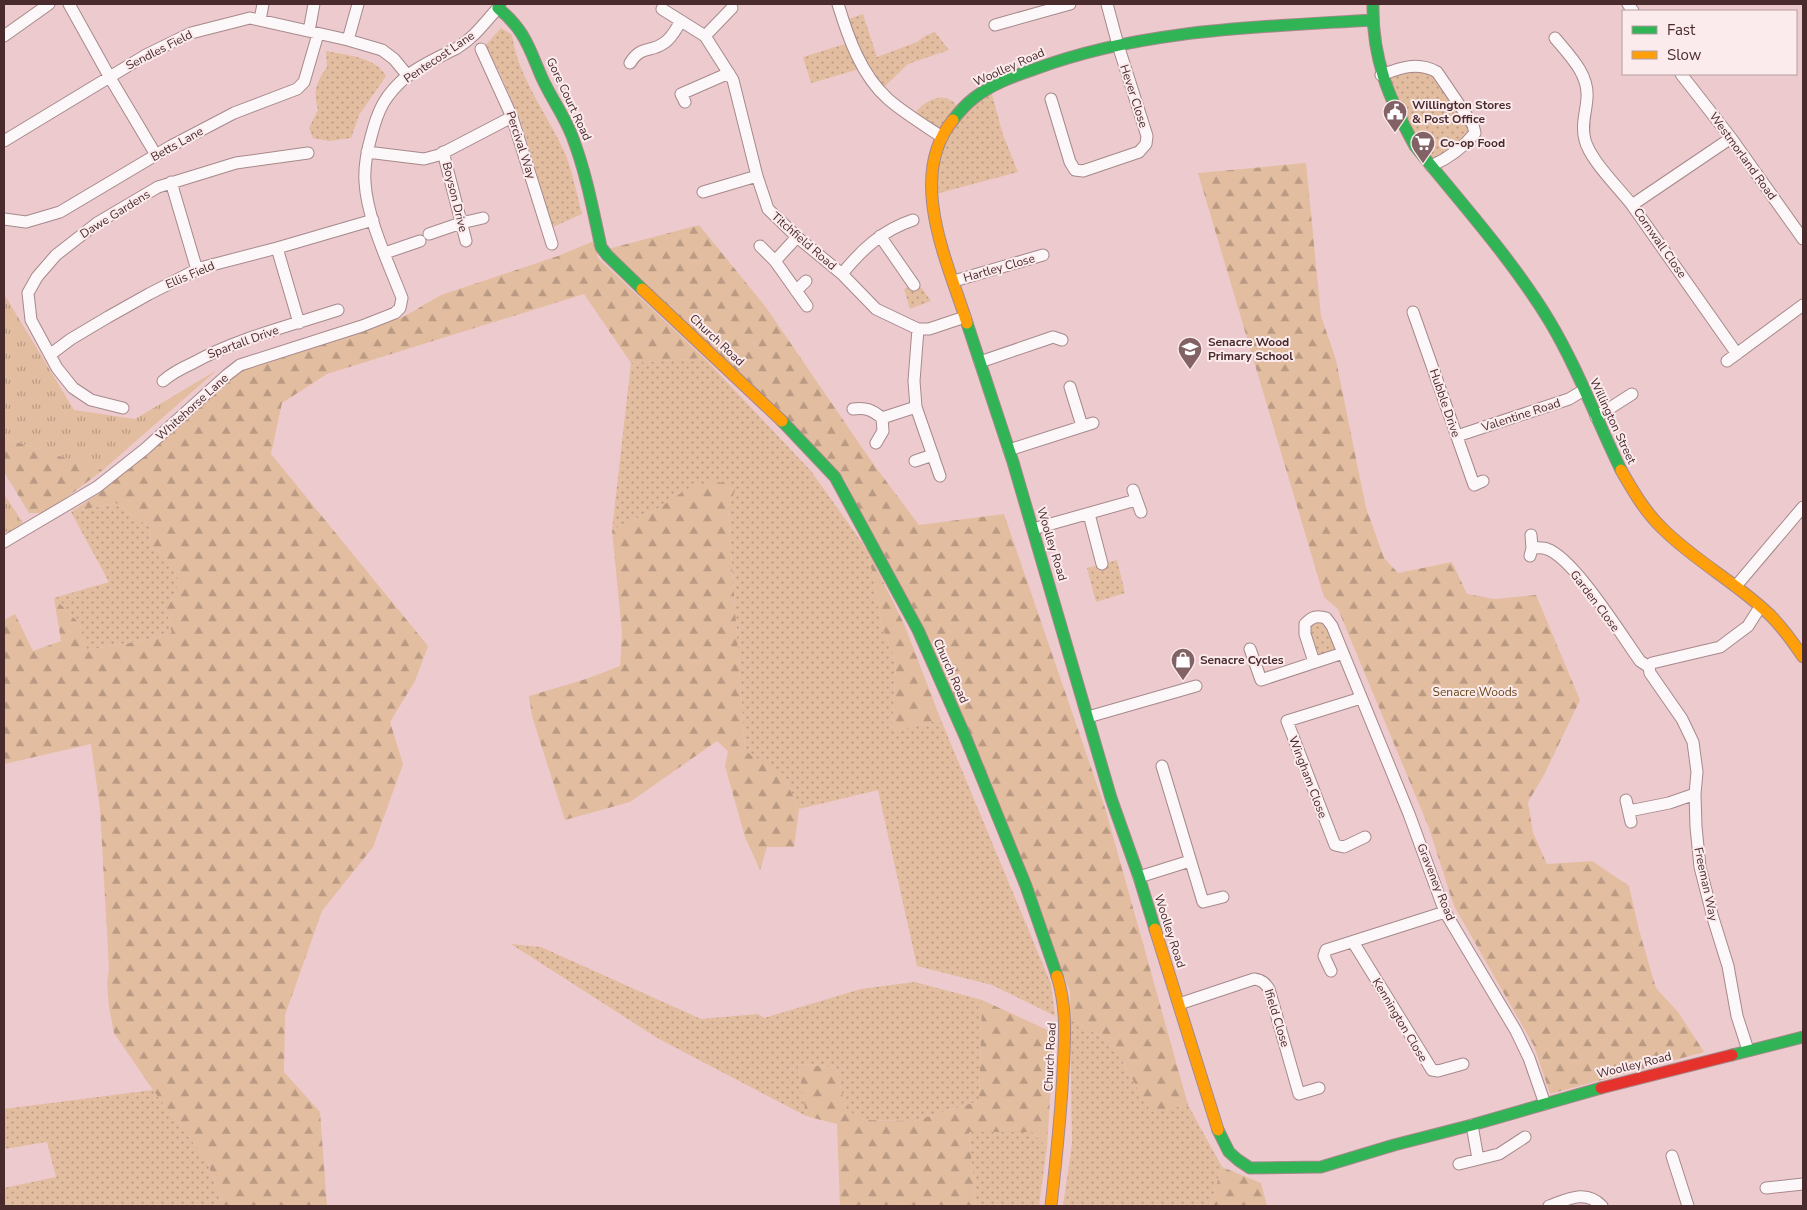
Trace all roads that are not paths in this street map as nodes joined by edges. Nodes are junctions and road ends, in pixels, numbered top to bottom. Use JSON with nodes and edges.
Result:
{"nodes":[{"id":1,"x":49,"y":4,"type":"edge"},
{"id":2,"x":69,"y":4,"type":"edge"},
{"id":3,"x":262,"y":4,"type":"edge"},
{"id":4,"x":314,"y":4,"type":"edge"},
{"id":5,"x":358,"y":4,"type":"edge"},
{"id":6,"x":838,"y":4,"type":"edge"},
{"id":7,"x":1070,"y":4,"type":"edge"},
{"id":8,"x":1107,"y":4,"type":"edge"},
{"id":9,"x":1373,"y":4,"type":"edge"},
{"id":10,"x":499,"y":6,"type":"edge"},
{"id":11,"x":732,"y":8,"type":"dead end"},
{"id":12,"x":662,"y":9,"type":"dead end"},
{"id":13,"x":260,"y":20,"type":"junction"},
{"id":14,"x":1372,"y":20,"type":"junction"},
{"id":15,"x":681,"y":21,"type":"junction"},
{"id":16,"x":995,"y":25,"type":"dead end"},
{"id":17,"x":313,"y":32,"type":"junction"},
{"id":18,"x":4,"y":36,"type":"edge"},
{"id":19,"x":705,"y":36,"type":"junction"},
{"id":20,"x":1556,"y":38,"type":"dead end"},
{"id":21,"x":348,"y":40,"type":"junction"},
{"id":22,"x":1118,"y":44,"type":"junction"},
{"id":23,"x":1563,"y":48,"type":"junction"},
{"id":24,"x":482,"y":49,"type":"dead end"},
{"id":25,"x":1553,"y":55,"type":"dead end"},
{"id":26,"x":630,"y":62,"type":"dead end"},
{"id":27,"x":729,"y":73,"type":"junction"},
{"id":28,"x":1381,"y":75,"type":"junction"},
{"id":29,"x":1682,"y":75,"type":"edge"},
{"id":30,"x":109,"y":76,"type":"junction"},
{"id":31,"x":408,"y":76,"type":"junction"},
{"id":32,"x":1051,"y":99,"type":"dead end"},
{"id":33,"x":685,"y":102,"type":"dead end"},
{"id":34,"x":512,"y":117,"type":"junction"},
{"id":35,"x":942,"y":137,"type":"junction"},
{"id":36,"x":1731,"y":138,"type":"junction"},
{"id":37,"x":4,"y":141,"type":"edge"},
{"id":38,"x":367,"y":152,"type":"junction"},
{"id":39,"x":443,"y":152,"type":"junction"},
{"id":40,"x":308,"y":153,"type":"dead end"},
{"id":41,"x":156,"y":155,"type":"junction"},
{"id":42,"x":1432,"y":166,"type":"junction"},
{"id":43,"x":757,"y":176,"type":"junction"},
{"id":44,"x":171,"y":182,"type":"junction"},
{"id":45,"x":703,"y":192,"type":"dead end"},
{"id":46,"x":1632,"y":205,"type":"junction"},
{"id":47,"x":483,"y":218,"type":"dead end"},
{"id":48,"x":4,"y":220,"type":"edge"},
{"id":49,"x":373,"y":220,"type":"junction"},
{"id":50,"x":913,"y":220,"type":"dead end"},
{"id":51,"x":461,"y":223,"type":"junction"},
{"id":52,"x":880,"y":236,"type":"junction"},
{"id":53,"x":797,"y":237,"type":"junction"},
{"id":54,"x":1803,"y":239,"type":"edge"},
{"id":55,"x":466,"y":241,"type":"dead end"},
{"id":56,"x":552,"y":244,"type":"dead end"},
{"id":57,"x":760,"y":246,"type":"dead end"},
{"id":58,"x":601,"y":247,"type":"joint"},
{"id":59,"x":277,"y":248,"type":"junction"},
{"id":60,"x":385,"y":253,"type":"junction"},
{"id":61,"x":1043,"y":255,"type":"dead end"},
{"id":62,"x":775,"y":261,"type":"junction"},
{"id":63,"x":197,"y":270,"type":"junction"},
{"id":64,"x":842,"y":274,"type":"junction"},
{"id":65,"x":806,"y":281,"type":"dead end"},
{"id":66,"x":954,"y":281,"type":"junction"},
{"id":67,"x":914,"y":285,"type":"dead end"},
{"id":68,"x":796,"y":291,"type":"junction"},
{"id":69,"x":1803,"y":305,"type":"edge"},
{"id":70,"x":807,"y":306,"type":"dead end"},
{"id":71,"x":400,"y":308,"type":"joint"},
{"id":72,"x":338,"y":310,"type":"dead end"},
{"id":73,"x":1413,"y":312,"type":"dead end"},
{"id":74,"x":965,"y":317,"type":"junction"},
{"id":75,"x":299,"y":323,"type":"junction"},
{"id":76,"x":918,"y":329,"type":"junction"},
{"id":77,"x":1062,"y":340,"type":"dead end"},
{"id":78,"x":51,"y":354,"type":"junction"},
{"id":79,"x":980,"y":362,"type":"junction"},
{"id":80,"x":163,"y":381,"type":"dead end"},
{"id":81,"x":1070,"y":387,"type":"dead end"},
{"id":82,"x":1584,"y":390,"type":"junction"},
{"id":83,"x":1632,"y":394,"type":"dead end"},
{"id":84,"x":916,"y":406,"type":"junction"},
{"id":85,"x":123,"y":408,"type":"dead end"},
{"id":86,"x":853,"y":409,"type":"dead end"},
{"id":87,"x":1596,"y":417,"type":"junction"},
{"id":88,"x":882,"y":418,"type":"junction"},
{"id":89,"x":1457,"y":436,"type":"junction"},
{"id":90,"x":876,"y":443,"type":"dead end"},
{"id":91,"x":1009,"y":450,"type":"junction"},
{"id":92,"x":933,"y":455,"type":"junction"},
{"id":93,"x":915,"y":461,"type":"dead end"},
{"id":94,"x":940,"y":476,"type":"dead end"},
{"id":95,"x":1482,"y":481,"type":"dead end"},
{"id":96,"x":1803,"y":507,"type":"edge"},
{"id":97,"x":1140,"y":512,"type":"dead end"},
{"id":98,"x":1088,"y":514,"type":"junction"},
{"id":99,"x":1033,"y":529,"type":"junction"},
{"id":100,"x":1531,"y":534,"type":"dead end"},
{"id":101,"x":6,"y":540,"type":"edge"},
{"id":102,"x":1102,"y":564,"type":"dead end"},
{"id":103,"x":1736,"y":586,"type":"junction"},
{"id":104,"x":1760,"y":607,"type":"junction"},
{"id":105,"x":1250,"y":649,"type":"dead end"},
{"id":106,"x":1343,"y":653,"type":"junction"},
{"id":107,"x":1803,"y":657,"type":"edge"},
{"id":108,"x":1314,"y":662,"type":"junction"},
{"id":109,"x":1649,"y":667,"type":"junction"},
{"id":110,"x":1196,"y":686,"type":"dead end"},
{"id":111,"x":1361,"y":698,"type":"junction"},
{"id":112,"x":1088,"y":717,"type":"junction"},
{"id":113,"x":1162,"y":766,"type":"dead end"},
{"id":114,"x":1695,"y":794,"type":"junction"},
{"id":115,"x":1629,"y":811,"type":"dead end"},
{"id":116,"x":1366,"y":837,"type":"dead end"},
{"id":117,"x":1190,"y":861,"type":"junction"},
{"id":118,"x":1139,"y":877,"type":"junction"},
{"id":119,"x":1223,"y":897,"type":"dead end"},
{"id":120,"x":1445,"y":912,"type":"junction"},
{"id":121,"x":1353,"y":942,"type":"junction"},
{"id":122,"x":1331,"y":971,"type":"dead end"},
{"id":123,"x":1179,"y":1004,"type":"junction"},
{"id":124,"x":1803,"y":1037,"type":"edge"},
{"id":125,"x":1748,"y":1050,"type":"junction"},
{"id":126,"x":1463,"y":1064,"type":"dead end"},
{"id":127,"x":1319,"y":1088,"type":"dead end"},
{"id":128,"x":1545,"y":1104,"type":"junction"},
{"id":129,"x":1472,"y":1125,"type":"junction"},
{"id":130,"x":1525,"y":1137,"type":"dead end"},
{"id":131,"x":1672,"y":1156,"type":"dead end"},
{"id":132,"x":1478,"y":1160,"type":"junction"},
{"id":133,"x":1459,"y":1164,"type":"dead end"},
{"id":134,"x":1803,"y":1184,"type":"edge"},
{"id":135,"x":1766,"y":1188,"type":"dead end"},
{"id":136,"x":1051,"y":1206,"type":"edge"},
{"id":137,"x":1549,"y":1206,"type":"edge"},
{"id":138,"x":1602,"y":1206,"type":"edge"},
{"id":139,"x":1688,"y":1206,"type":"edge"}],
"edges":[{"from":1,"to":18,"type":"street"},
{"from":2,"to":30,"type":"street"},
{"from":3,"to":13,"type":"street"},
{"from":4,"to":17,"type":"street","name":"Betts Lane"},
{"from":5,"to":21,"type":"street"},
{"from":6,"to":35,"type":"street"},
{"from":7,"to":16,"type":"street"},
{"from":8,"to":22,"type":"street"},
{"from":9,"to":14,"type":"street","name":"Willington Street"},
{"from":10,"to":31,"type":"street","name":"Pentecost Lane"},
{"from":10,"to":58,"type":"street","name":"Gore Court Road"},
{"from":11,"to":19,"type":"street"},
{"from":12,"to":15,"type":"street","name":"Titchfield Road"},
{"from":13,"to":17,"type":"street","name":"Sendles Field"},
{"from":13,"to":30,"type":"street","name":"Sendles Field"},
{"from":14,"to":22,"type":"street","name":"Woolley Road"},
{"from":14,"to":28,"type":"street","name":"Willington Street"},
{"from":15,"to":19,"type":"street","name":"Titchfield Road"},
{"from":15,"to":26,"type":"street"},
{"from":17,"to":21,"type":"street","name":"Sendles Field"},
{"from":17,"to":41,"type":"street","name":"Betts Lane"},
{"from":19,"to":27,"type":"street","name":"Titchfield Road"},
{"from":20,"to":23,"type":"street"},
{"from":21,"to":31,"type":"street","name":"Sendles Field"},
{"from":22,"to":32,"type":"street","name":"Hever Close"},
{"from":22,"to":35,"type":"street","name":"Woolley Road"},
{"from":23,"to":25,"type":"street"},
{"from":23,"to":46,"type":"street"},
{"from":24,"to":34,"type":"street","name":"Percival Way"},
{"from":27,"to":33,"type":"street"},
{"from":27,"to":43,"type":"street","name":"Titchfield Road"},
{"from":28,"to":42,"type":"street","name":"Willington Street"},
{"from":28,"to":42,"type":"street"},
{"from":29,"to":36,"type":"street","name":"Westmorland Road"},
{"from":30,"to":37,"type":"street","name":"Sendles Field"},
{"from":30,"to":41,"type":"street"},
{"from":31,"to":38,"type":"street","name":"Pentecost Lane"},
{"from":34,"to":39,"type":"street"},
{"from":34,"to":56,"type":"street","name":"Percival Way"},
{"from":35,"to":66,"type":"street","name":"Woolley Road"},
{"from":36,"to":46,"type":"street","name":"Cornwall Close"},
{"from":36,"to":54,"type":"street","name":"Westmorland Road"},
{"from":38,"to":39,"type":"street"},
{"from":38,"to":49,"type":"street","name":"Pentecost Lane"},
{"from":39,"to":51,"type":"street","name":"Boyson Drive"},
{"from":40,"to":44,"type":"street","name":"Dawe Gardens"},
{"from":41,"to":48,"type":"street","name":"Betts Lane"},
{"from":42,"to":82,"type":"street","name":"Willington Street"},
{"from":43,"to":45,"type":"street"},
{"from":43,"to":53,"type":"street","name":"Titchfield Road"},
{"from":44,"to":63,"type":"street"},
{"from":44,"to":78,"type":"street","name":"Dawe Gardens"},
{"from":46,"to":69,"type":"street","name":"Cornwall Close"},
{"from":47,"to":51,"type":"street"},
{"from":49,"to":59,"type":"street","name":"Ellis Field"},
{"from":49,"to":60,"type":"street","name":"Pentecost Lane"},
{"from":50,"to":52,"type":"street"},
{"from":51,"to":55,"type":"street","name":"Boyson Drive"},
{"from":51,"to":60,"type":"street"},
{"from":52,"to":64,"type":"street"},
{"from":52,"to":67,"type":"street"},
{"from":53,"to":62,"type":"street"},
{"from":53,"to":64,"type":"street","name":"Titchfield Road"},
{"from":57,"to":62,"type":"street"},
{"from":58,"to":136,"type":"street","name":"Church Road"},
{"from":59,"to":63,"type":"street","name":"Ellis Field"},
{"from":59,"to":75,"type":"street"},
{"from":60,"to":71,"type":"street","name":"Pentecost Lane"},
{"from":61,"to":66,"type":"street","name":"Hartley Close"},
{"from":62,"to":68,"type":"street"},
{"from":63,"to":78,"type":"street","name":"Ellis Field"},
{"from":64,"to":76,"type":"street","name":"Titchfield Road"},
{"from":65,"to":68,"type":"street"},
{"from":66,"to":74,"type":"street","name":"Woolley Road"},
{"from":68,"to":70,"type":"street"},
{"from":71,"to":101,"type":"street","name":"Whitehorse Lane"},
{"from":72,"to":75,"type":"street","name":"Spartall Drive"},
{"from":73,"to":89,"type":"street","name":"Hubble Drive"},
{"from":74,"to":76,"type":"street"},
{"from":74,"to":79,"type":"street","name":"Woolley Road"},
{"from":75,"to":80,"type":"street","name":"Spartall Drive"},
{"from":76,"to":84,"type":"street"},
{"from":77,"to":79,"type":"street"},
{"from":78,"to":85,"type":"street","name":"Dawe Gardens"},
{"from":79,"to":91,"type":"street","name":"Woolley Road"},
{"from":81,"to":91,"type":"street"},
{"from":82,"to":87,"type":"street","name":"Willington Street"},
{"from":82,"to":89,"type":"street","name":"Valentine Road"},
{"from":83,"to":87,"type":"street"},
{"from":84,"to":88,"type":"street"},
{"from":84,"to":92,"type":"street"},
{"from":86,"to":88,"type":"street"},
{"from":87,"to":103,"type":"street","name":"Willington Street"},
{"from":88,"to":90,"type":"street"},
{"from":89,"to":95,"type":"street","name":"Hubble Drive"},
{"from":91,"to":99,"type":"street","name":"Woolley Road"},
{"from":92,"to":93,"type":"street"},
{"from":92,"to":94,"type":"street"},
{"from":96,"to":103,"type":"street"},
{"from":97,"to":98,"type":"street"},
{"from":98,"to":99,"type":"street"},
{"from":98,"to":102,"type":"street"},
{"from":99,"to":112,"type":"street","name":"Woolley Road"},
{"from":100,"to":109,"type":"street","name":"Garden Close"},
{"from":103,"to":104,"type":"street","name":"Willington Street"},
{"from":104,"to":107,"type":"street","name":"Willington Street"},
{"from":104,"to":109,"type":"street"},
{"from":105,"to":108,"type":"street"},
{"from":106,"to":108,"type":"street"},
{"from":106,"to":108,"type":"street","name":"Graveney Road"},
{"from":106,"to":111,"type":"street","name":"Graveney Road"},
{"from":109,"to":114,"type":"street","name":"Freeman Way"},
{"from":110,"to":112,"type":"street"},
{"from":111,"to":116,"type":"street","name":"Wingham Close"},
{"from":111,"to":120,"type":"street","name":"Graveney Road"},
{"from":112,"to":118,"type":"street","name":"Woolley Road"},
{"from":113,"to":117,"type":"street"},
{"from":114,"to":115,"type":"street"},
{"from":114,"to":125,"type":"street","name":"Freeman Way"},
{"from":117,"to":118,"type":"street"},
{"from":117,"to":119,"type":"street"},
{"from":118,"to":123,"type":"street","name":"Woolley Road"},
{"from":120,"to":121,"type":"street"},
{"from":120,"to":128,"type":"street","name":"Graveney Road"},
{"from":121,"to":122,"type":"street"},
{"from":121,"to":126,"type":"street","name":"Kennington Close"},
{"from":123,"to":127,"type":"street","name":"Ifield Close"},
{"from":123,"to":129,"type":"street","name":"Woolley Road"},
{"from":124,"to":125,"type":"street","name":"Woolley Road"},
{"from":125,"to":128,"type":"street","name":"Woolley Road"},
{"from":128,"to":129,"type":"street","name":"Woolley Road"},
{"from":129,"to":132,"type":"street"},
{"from":130,"to":132,"type":"street"},
{"from":131,"to":139,"type":"street"},
{"from":132,"to":133,"type":"street"},
{"from":134,"to":135,"type":"street"},
{"from":137,"to":138,"type":"street"}]}
